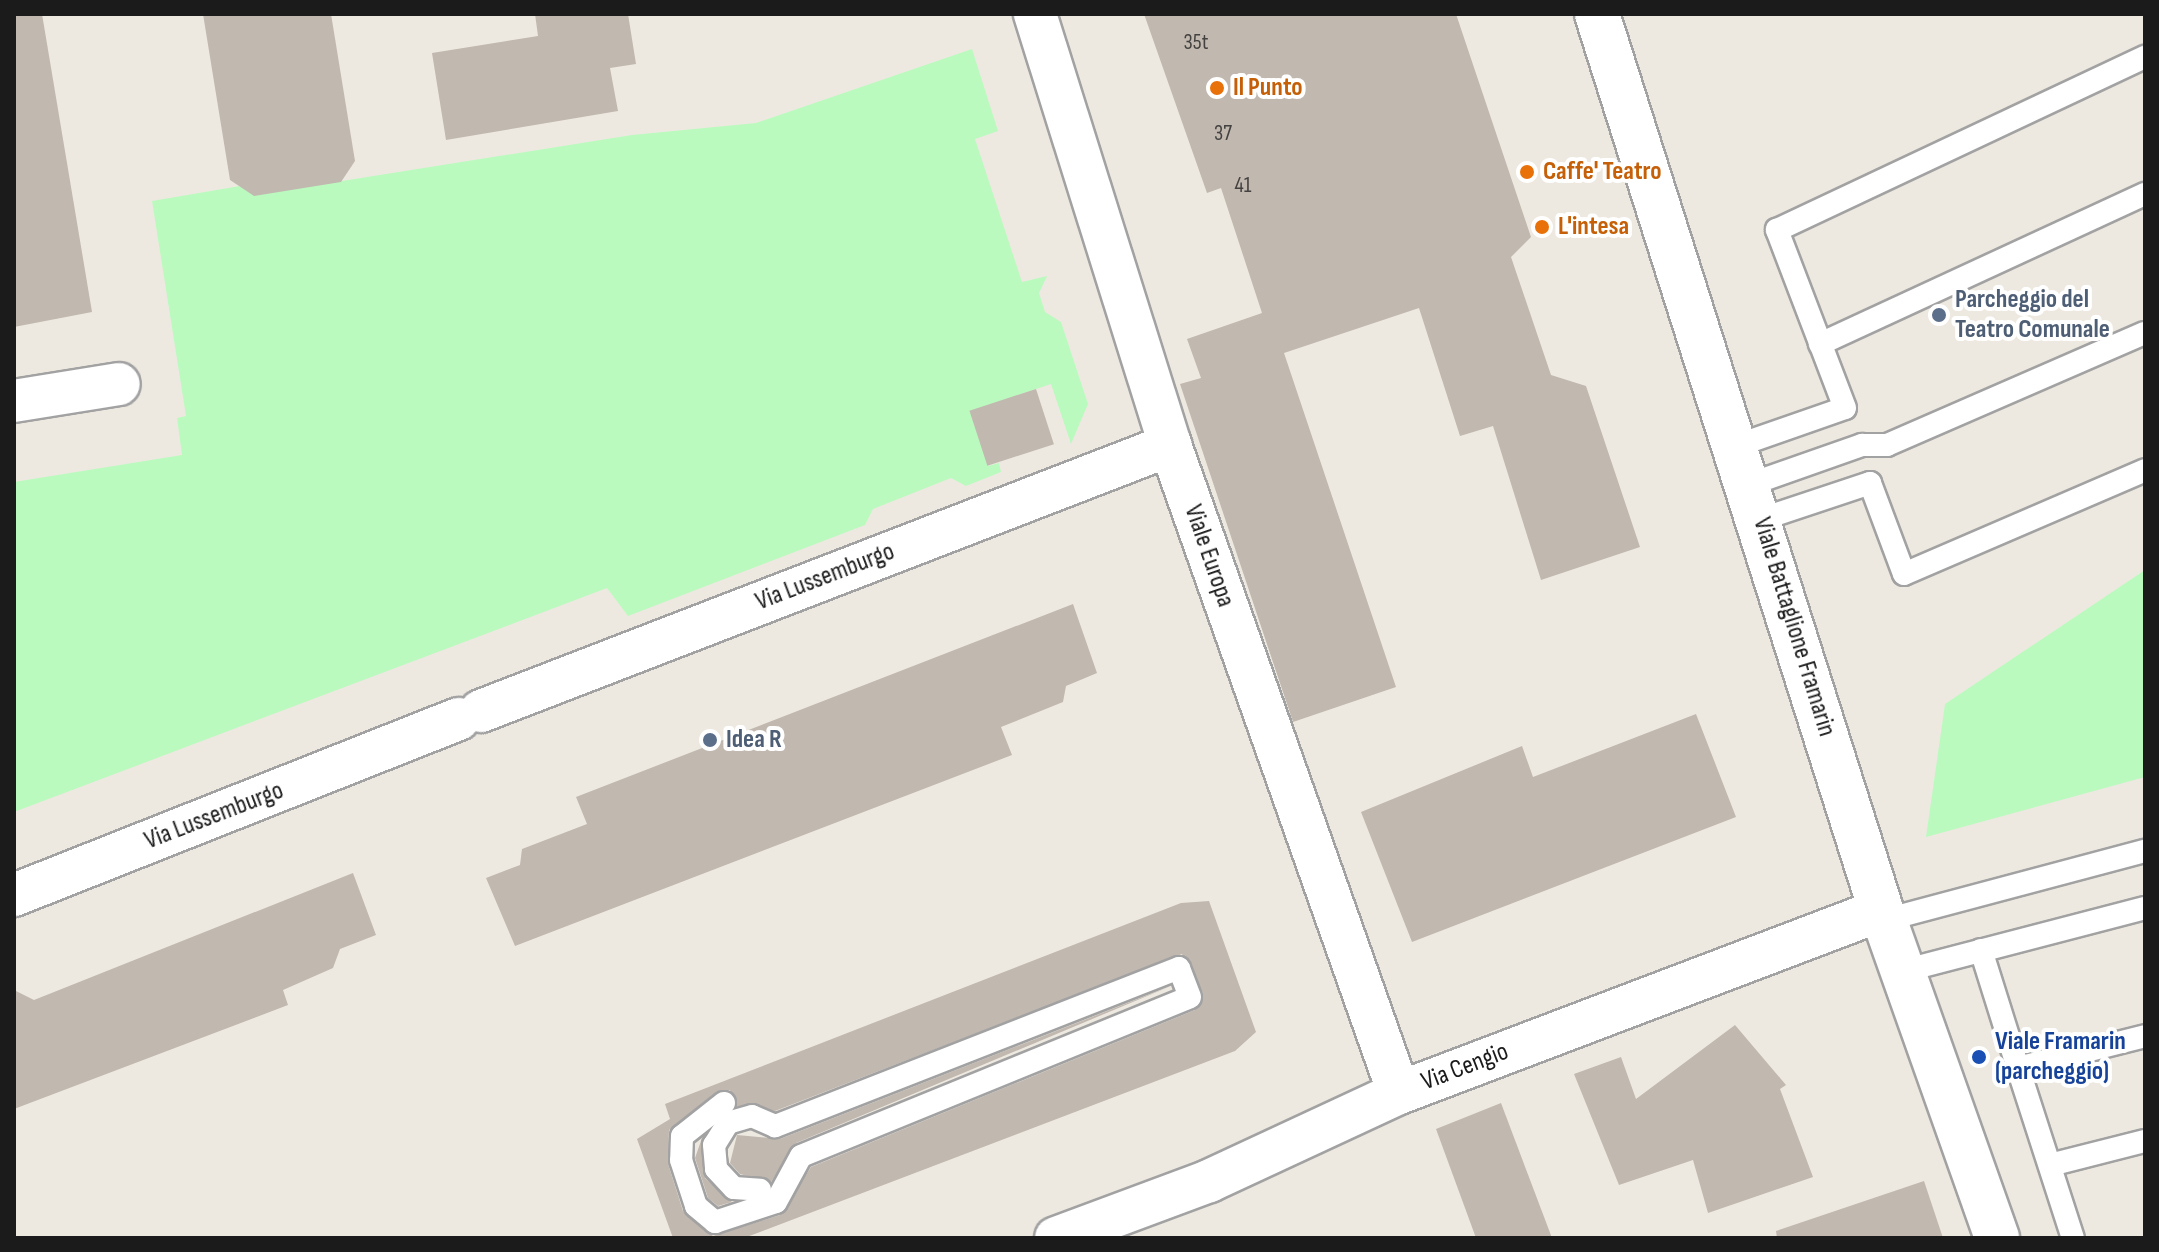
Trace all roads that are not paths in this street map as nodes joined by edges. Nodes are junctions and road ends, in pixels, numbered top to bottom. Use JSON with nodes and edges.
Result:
{"nodes":[{"id":1,"x":1035,"y":14,"type":"edge"},
{"id":2,"x":1607,"y":17,"type":"edge"},
{"id":3,"x":2145,"y":57,"type":"edge"},
{"id":4,"x":2145,"y":194,"type":"edge"},
{"id":5,"x":2145,"y":333,"type":"edge"},
{"id":6,"x":1820,"y":344,"type":"junction"},
{"id":7,"x":119,"y":384,"type":"dead end"},
{"id":8,"x":14,"y":401,"type":"edge"},
{"id":9,"x":1170,"y":445,"type":"junction"},
{"id":10,"x":2145,"y":470,"type":"edge"},
{"id":11,"x":1750,"y":483,"type":"junction"},
{"id":12,"x":2145,"y":851,"type":"edge"},
{"id":13,"x":14,"y":895,"type":"edge"},
{"id":14,"x":2145,"y":908,"type":"edge"},
{"id":15,"x":1883,"y":915,"type":"junction"},
{"id":16,"x":1981,"y":950,"type":"junction"},
{"id":17,"x":1903,"y":971,"type":"junction"},
{"id":18,"x":2145,"y":1036,"type":"edge"},
{"id":19,"x":2018,"y":1068,"type":"junction"},
{"id":20,"x":1399,"y":1093,"type":"junction"},
{"id":21,"x":724,"y":1103,"type":"dead end"},
{"id":22,"x":2145,"y":1141,"type":"edge"},
{"id":23,"x":2050,"y":1165,"type":"junction"},
{"id":24,"x":760,"y":1190,"type":"dead end"},
{"id":25,"x":1056,"y":1238,"type":"edge"},
{"id":26,"x":1997,"y":1238,"type":"edge"},
{"id":27,"x":2073,"y":1238,"type":"edge"}],
"edges":[{"from":1,"to":9,"type":"street","name":"Viale Europa"},
{"from":2,"to":11,"type":"street","name":"Viale Battaglione Framarin"},
{"from":3,"to":6,"type":"lane"},
{"from":4,"to":6,"type":"lane"},
{"from":5,"to":11,"type":"lane"},
{"from":6,"to":11,"type":"lane"},
{"from":7,"to":8,"type":"street"},
{"from":9,"to":13,"type":"street","name":"Via Lussemburgo"},
{"from":9,"to":20,"type":"street","name":"Viale Europa"},
{"from":10,"to":11,"type":"lane"},
{"from":11,"to":15,"type":"street","name":"Viale Battaglione Framarin"},
{"from":12,"to":15,"type":"lane"},
{"from":14,"to":16,"type":"lane"},
{"from":15,"to":17,"type":"street","name":"Viale Battaglione Framarin"},
{"from":15,"to":20,"type":"street","name":"Via Cengio"},
{"from":16,"to":17,"type":"lane"},
{"from":16,"to":19,"type":"lane"},
{"from":17,"to":26,"type":"street","name":"Viale Battaglione Framarin"},
{"from":18,"to":19,"type":"lane"},
{"from":19,"to":23,"type":"lane"},
{"from":20,"to":25,"type":"street","name":"Via Cengio"},
{"from":21,"to":24,"type":"lane"},
{"from":22,"to":23,"type":"lane"},
{"from":23,"to":27,"type":"lane"}]}
